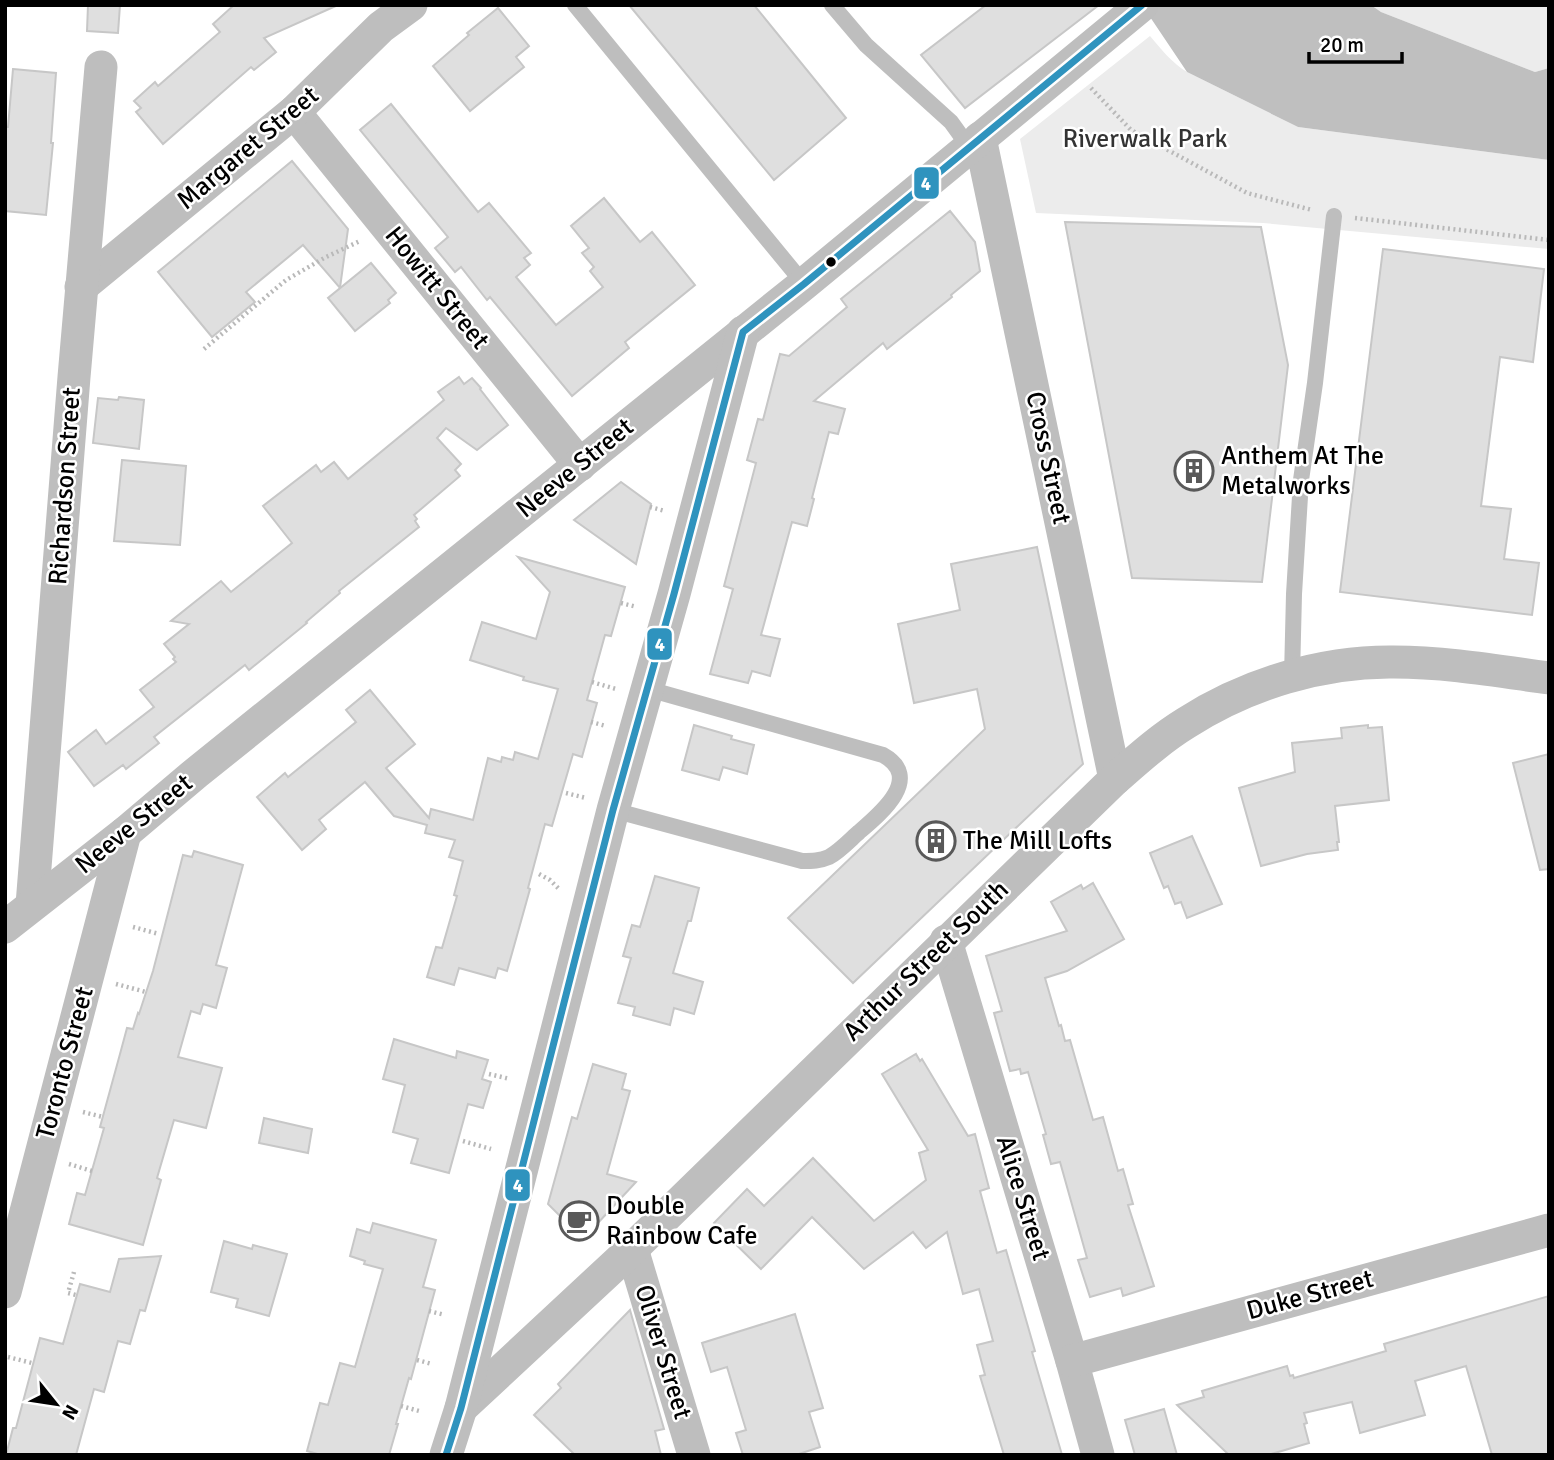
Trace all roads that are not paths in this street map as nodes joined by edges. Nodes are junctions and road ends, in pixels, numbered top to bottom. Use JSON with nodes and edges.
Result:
{"nodes":[{"id":1,"x":411,"y":5,"type":"edge"},
{"id":2,"x":575,"y":5,"type":"edge"},
{"id":3,"x":832,"y":5,"type":"edge"},
{"id":4,"x":1135,"y":11,"type":"edge"},
{"id":5,"x":376,"y":16,"type":"edge"},
{"id":6,"x":101,"y":67,"type":"dead end"},
{"id":7,"x":294,"y":112,"type":"junction"},
{"id":8,"x":975,"y":142,"type":"junction"},
{"id":9,"x":1334,"y":216,"type":"road end"},
{"id":10,"x":804,"y":284,"type":"junction"},
{"id":11,"x":81,"y":287,"type":"junction"},
{"id":12,"x":743,"y":332,"type":"junction"},
{"id":13,"x":580,"y":465,"type":"junction"},
{"id":14,"x":1292,"y":676,"type":"junction"},
{"id":15,"x":1549,"y":678,"type":"edge"},
{"id":16,"x":632,"y":689,"type":"junction"},
{"id":17,"x":1115,"y":779,"type":"junction"},
{"id":18,"x":600,"y":804,"type":"junction"},
{"id":19,"x":125,"y":833,"type":"junction"},
{"id":20,"x":32,"y":905,"type":"junction"},
{"id":21,"x":5,"y":927,"type":"edge"},
{"id":22,"x":946,"y":941,"type":"junction"},
{"id":23,"x":1549,"y":1230,"type":"edge"},
{"id":24,"x":632,"y":1249,"type":"junction"},
{"id":25,"x":5,"y":1293,"type":"edge"},
{"id":26,"x":1072,"y":1361,"type":"junction"},
{"id":27,"x":461,"y":1408,"type":"junction"},
{"id":28,"x":446,"y":1455,"type":"edge"},
{"id":29,"x":473,"y":1455,"type":"edge"},
{"id":30,"x":694,"y":1455,"type":"edge"},
{"id":31,"x":1098,"y":1455,"type":"edge"}],
"edges":[{"from":1,"to":5,"type":"street","name":"Margaret Street"},
{"from":2,"to":10,"type":"lane"},
{"from":3,"to":8,"type":"lane"},
{"from":4,"to":8,"type":"street","name":"Neeve Street"},
{"from":5,"to":7,"type":"street","name":"Margaret Street"},
{"from":6,"to":11,"type":"street","name":"Richardson Street"},
{"from":7,"to":11,"type":"street","name":"Margaret Street"},
{"from":7,"to":13,"type":"street","name":"Howitt Street"},
{"from":8,"to":10,"type":"street","name":"Neeve Street"},
{"from":8,"to":17,"type":"street","name":"Cross Street"},
{"from":9,"to":14,"type":"lane"},
{"from":10,"to":12,"type":"street","name":"Neeve Street"},
{"from":11,"to":20,"type":"street","name":"Richardson Street"},
{"from":12,"to":13,"type":"street","name":"Neeve Street"},
{"from":12,"to":16,"type":"street"},
{"from":13,"to":19,"type":"street","name":"Neeve Street"},
{"from":14,"to":15,"type":"street","name":"Arthur Street South"},
{"from":14,"to":17,"type":"street","name":"Arthur Street South"},
{"from":16,"to":18,"type":"street"},
{"from":16,"to":18,"type":"lane"},
{"from":17,"to":22,"type":"street","name":"Arthur Street South"},
{"from":18,"to":27,"type":"street"},
{"from":19,"to":20,"type":"street","name":"Neeve Street"},
{"from":19,"to":25,"type":"street","name":"Toronto Street"},
{"from":20,"to":21,"type":"street","name":"Neeve Street"},
{"from":22,"to":24,"type":"street","name":"Arthur Street South"},
{"from":22,"to":26,"type":"street","name":"Alice Street"},
{"from":23,"to":26,"type":"street","name":"Duke Street"},
{"from":24,"to":27,"type":"street","name":"Arthur Street South"},
{"from":24,"to":30,"type":"street","name":"Oliver Street"},
{"from":26,"to":31,"type":"street","name":"Alice Street"},
{"from":27,"to":28,"type":"street"},
{"from":27,"to":29,"type":"street"}]}
